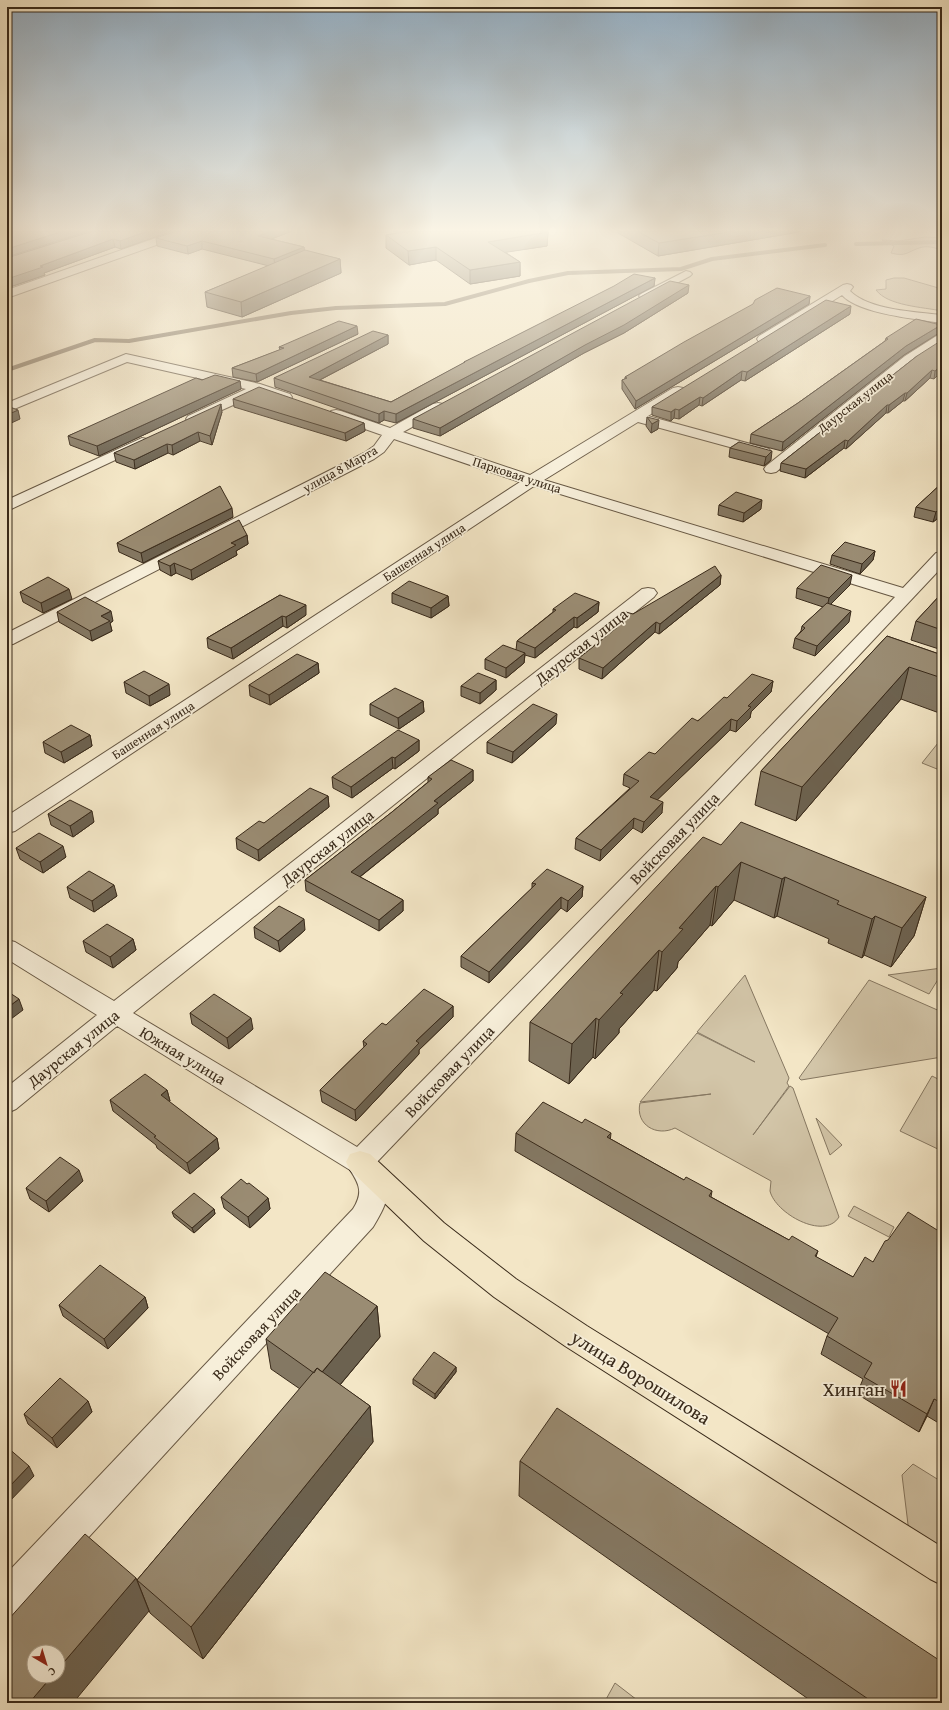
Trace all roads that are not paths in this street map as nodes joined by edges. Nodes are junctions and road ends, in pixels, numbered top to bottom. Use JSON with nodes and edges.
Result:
{"nodes":[{"id":1,"x":807,"y":311,"type":"edge"},
{"id":2,"x":894,"y":311,"type":"edge"},
{"id":3,"x":942,"y":319,"type":"edge"},
{"id":4,"x":942,"y":338,"type":"edge"},
{"id":5,"x":751,"y":346,"type":"edge"},
{"id":6,"x":273,"y":382,"type":"edge"},
{"id":7,"x":691,"y":383,"type":"edge"},
{"id":8,"x":259,"y":388,"type":"junction"},
{"id":9,"x":296,"y":401,"type":"edge"},
{"id":10,"x":447,"y":403,"type":"edge"},
{"id":11,"x":7,"y":408,"type":"edge"},
{"id":12,"x":325,"y":411,"type":"edge"},
{"id":13,"x":637,"y":417,"type":"junction"},
{"id":14,"x":179,"y":425,"type":"edge"},
{"id":15,"x":391,"y":433,"type":"junction"},
{"id":16,"x":158,"y":435,"type":"edge"},
{"id":17,"x":785,"y":458,"type":"junction"},
{"id":18,"x":771,"y":469,"type":"dead end"},
{"id":19,"x":532,"y":481,"type":"junction"},
{"id":20,"x":7,"y":506,"type":"edge"},
{"id":21,"x":942,"y":557,"type":"edge"},
{"id":22,"x":648,"y":593,"type":"dead end"},
{"id":23,"x":907,"y":595,"type":"junction"},
{"id":24,"x":7,"y":640,"type":"edge"},
{"id":25,"x":7,"y":826,"type":"edge"},
{"id":26,"x":7,"y":948,"type":"edge"},
{"id":27,"x":115,"y":1014,"type":"junction"},
{"id":28,"x":7,"y":1102,"type":"edge"},
{"id":29,"x":360,"y":1162,"type":"junction"},
{"id":30,"x":942,"y":1567,"type":"edge"},
{"id":31,"x":7,"y":1599,"type":"edge"}],
"edges":[{"from":1,"to":5,"type":"street"},
{"from":2,"to":3,"type":"street"},
{"from":4,"to":17,"type":"street","name":"Даурская улица"},
{"from":6,"to":8,"type":"street"},
{"from":7,"to":13,"type":"street","name":"Башенная улица"},
{"from":8,"to":9,"type":"street"},
{"from":8,"to":11,"type":"street"},
{"from":8,"to":14,"type":"street"},
{"from":10,"to":15,"type":"street","name":"улица 8 Марта"},
{"from":12,"to":15,"type":"street","name":"Парковая улица"},
{"from":13,"to":17,"type":"street"},
{"from":13,"to":19,"type":"street","name":"Башенная улица"},
{"from":15,"to":19,"type":"street","name":"Парковая улица"},
{"from":15,"to":24,"type":"street","name":"улица 8 Марта"},
{"from":16,"to":20,"type":"street"},
{"from":17,"to":18,"type":"street","name":"Даурская улица"},
{"from":19,"to":23,"type":"street","name":"Парковая улица"},
{"from":19,"to":25,"type":"street","name":"Башенная улица"},
{"from":21,"to":23,"type":"street","name":"Войсковая улица"},
{"from":22,"to":27,"type":"street","name":"Даурская улица"},
{"from":23,"to":29,"type":"street","name":"Войсковая улица"},
{"from":26,"to":27,"type":"street","name":"Южная улица"},
{"from":27,"to":28,"type":"street","name":"Даурская улица"},
{"from":27,"to":29,"type":"street","name":"Южная улица"},
{"from":29,"to":30,"type":"main road","name":"улица Ворошилова"},
{"from":29,"to":31,"type":"street","name":"Войсковая улица"}]}
